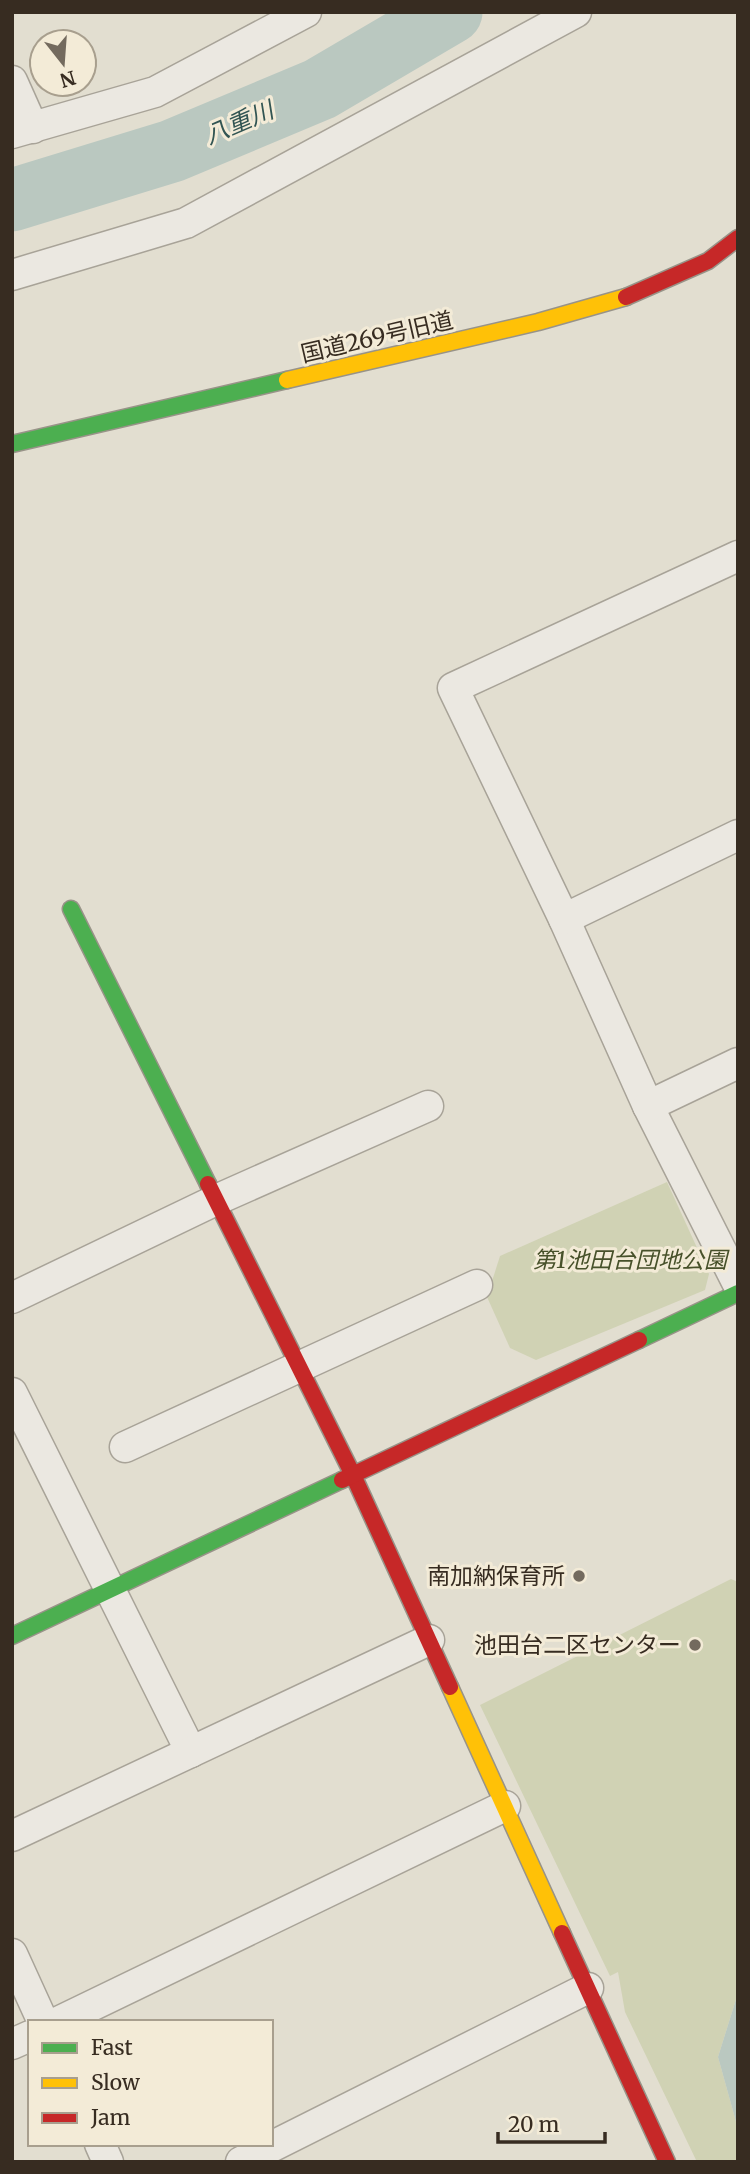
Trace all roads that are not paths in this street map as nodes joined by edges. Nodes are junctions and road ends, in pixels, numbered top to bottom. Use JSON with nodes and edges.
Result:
{"nodes":[{"id":1,"x":306,"y":12,"type":"edge"},
{"id":2,"x":576,"y":12,"type":"edge"},
{"id":3,"x":267,"y":22,"type":"edge"},
{"id":4,"x":12,"y":80,"type":"edge"},
{"id":5,"x":23,"y":130,"type":"edge"},
{"id":6,"x":738,"y":238,"type":"edge"},
{"id":7,"x":12,"y":275,"type":"edge"},
{"id":8,"x":12,"y":444,"type":"edge"},
{"id":9,"x":738,"y":556,"type":"edge"},
{"id":10,"x":738,"y":835,"type":"edge"},
{"id":11,"x":71,"y":909,"type":"dead end"},
{"id":12,"x":565,"y":919,"type":"junction"},
{"id":13,"x":738,"y":1063,"type":"edge"},
{"id":14,"x":428,"y":1106,"type":"dead end"},
{"id":15,"x":648,"y":1106,"type":"junction"},
{"id":16,"x":216,"y":1200,"type":"junction"},
{"id":17,"x":738,"y":1284,"type":"edge"},
{"id":18,"x":477,"y":1285,"type":"dead end"},
{"id":19,"x":738,"y":1293,"type":"edge"},
{"id":20,"x":12,"y":1298,"type":"edge"},
{"id":21,"x":300,"y":1368,"type":"junction"},
{"id":22,"x":13,"y":1395,"type":"edge"},
{"id":23,"x":125,"y":1447,"type":"dead end"},
{"id":24,"x":353,"y":1475,"type":"junction"},
{"id":25,"x":110,"y":1590,"type":"junction"},
{"id":26,"x":12,"y":1636,"type":"edge"},
{"id":27,"x":429,"y":1640,"type":"junction"},
{"id":28,"x":191,"y":1752,"type":"junction"},
{"id":29,"x":505,"y":1806,"type":"junction"},
{"id":30,"x":12,"y":1836,"type":"edge"},
{"id":31,"x":12,"y":1954,"type":"edge"},
{"id":32,"x":588,"y":1988,"type":"junction"},
{"id":33,"x":42,"y":2020,"type":"edge"},
{"id":34,"x":62,"y":2020,"type":"edge"},
{"id":35,"x":28,"y":2037,"type":"edge"},
{"id":36,"x":12,"y":2044,"type":"edge"},
{"id":37,"x":101,"y":2146,"type":"edge"},
{"id":38,"x":273,"y":2146,"type":"edge"},
{"id":39,"x":273,"y":2146,"type":"edge"},
{"id":40,"x":665,"y":2161,"type":"edge"},
{"id":41,"x":108,"y":2162,"type":"edge"},
{"id":42,"x":241,"y":2162,"type":"edge"}],
"edges":[{"from":1,"to":3,"type":"street"},
{"from":2,"to":7,"type":"street"},
{"from":3,"to":5,"type":"street"},
{"from":4,"to":5,"type":"street"},
{"from":6,"to":8,"type":"street","name":"国道269号旧道"},
{"from":9,"to":12,"type":"street"},
{"from":10,"to":12,"type":"street"},
{"from":11,"to":16,"type":"street"},
{"from":12,"to":15,"type":"street"},
{"from":13,"to":15,"type":"street"},
{"from":14,"to":16,"type":"street"},
{"from":15,"to":17,"type":"street"},
{"from":16,"to":20,"type":"street"},
{"from":16,"to":21,"type":"street"},
{"from":18,"to":21,"type":"street"},
{"from":19,"to":24,"type":"street"},
{"from":21,"to":23,"type":"street"},
{"from":21,"to":24,"type":"street"},
{"from":22,"to":25,"type":"street"},
{"from":24,"to":25,"type":"street"},
{"from":24,"to":27,"type":"street"},
{"from":25,"to":26,"type":"street"},
{"from":25,"to":28,"type":"street"},
{"from":27,"to":28,"type":"street"},
{"from":27,"to":29,"type":"street"},
{"from":28,"to":30,"type":"street"},
{"from":29,"to":32,"type":"street"},
{"from":29,"to":34,"type":"street"},
{"from":31,"to":33,"type":"street"},
{"from":32,"to":39,"type":"street"},
{"from":32,"to":40,"type":"street"},
{"from":35,"to":36,"type":"street"},
{"from":37,"to":41,"type":"street"},
{"from":38,"to":42,"type":"street"}]}
